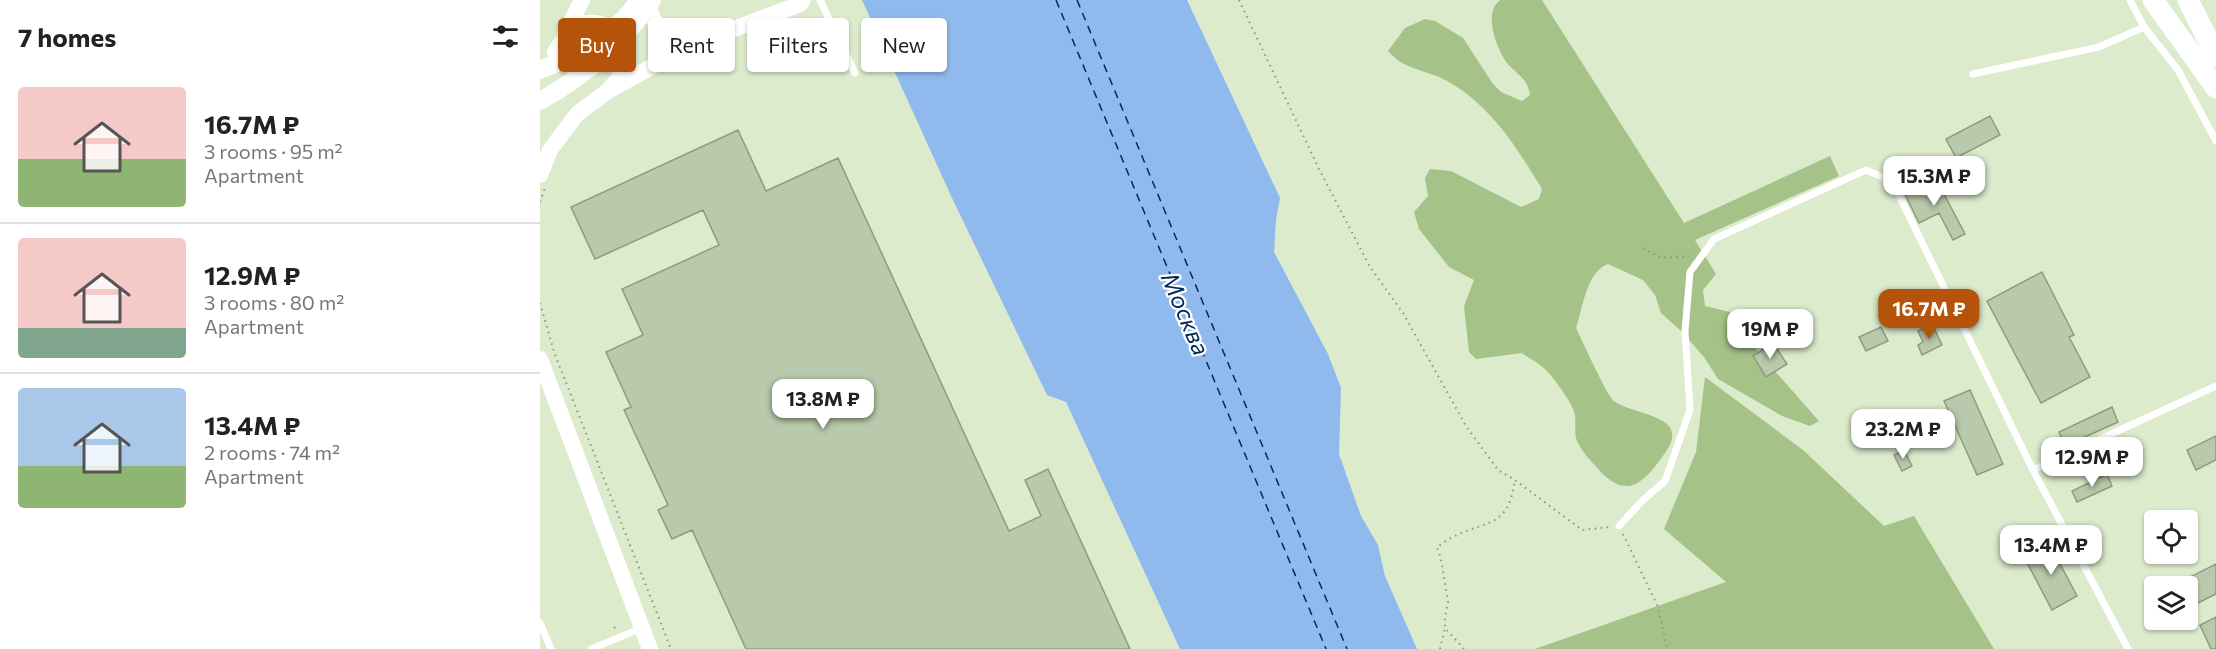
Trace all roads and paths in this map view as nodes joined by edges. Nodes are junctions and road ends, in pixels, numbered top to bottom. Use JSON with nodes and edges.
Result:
{"nodes":[{"id":1,"x":582,"y":0,"type":"edge"},
{"id":2,"x":640,"y":0,"type":"edge"},
{"id":3,"x":648,"y":0,"type":"edge"},
{"id":4,"x":652,"y":0,"type":"edge"},
{"id":5,"x":820,"y":0,"type":"edge"},
{"id":6,"x":1239,"y":0,"type":"edge"},
{"id":7,"x":2130,"y":0,"type":"edge"},
{"id":8,"x":2153,"y":0,"type":"edge"},
{"id":9,"x":2188,"y":0,"type":"edge"},
{"id":10,"x":796,"y":2,"type":"edge"},
{"id":11,"x":653,"y":18,"type":"edge"},
{"id":12,"x":735,"y":27,"type":"edge"},
{"id":13,"x":2144,"y":27,"type":"junction"},
{"id":14,"x":555,"y":52,"type":"junction"},
{"id":15,"x":2216,"y":57,"type":"edge"},
{"id":16,"x":648,"y":68,"type":"edge"},
{"id":17,"x":540,"y":70,"type":"edge"},
{"id":18,"x":855,"y":73,"type":"dead end"},
{"id":19,"x":1973,"y":74,"type":"dead end"},
{"id":20,"x":540,"y":80,"type":"edge"},
{"id":21,"x":2216,"y":88,"type":"edge"},
{"id":22,"x":608,"y":91,"type":"junction"},
{"id":23,"x":540,"y":100,"type":"edge"},
{"id":24,"x":2216,"y":141,"type":"edge"},
{"id":25,"x":543,"y":178,"type":"edge"},
{"id":26,"x":540,"y":202,"type":"edge"},
{"id":27,"x":1643,"y":248,"type":"dead end"},
{"id":28,"x":1702,"y":255,"type":"junction"},
{"id":29,"x":540,"y":303,"type":"edge"},
{"id":30,"x":540,"y":358,"type":"edge"},
{"id":31,"x":2216,"y":386,"type":"edge"},
{"id":32,"x":2033,"y":470,"type":"junction"},
{"id":33,"x":1515,"y":480,"type":"junction"},
{"id":34,"x":1619,"y":526,"type":"junction"},
{"id":35,"x":540,"y":623,"type":"edge"},
{"id":36,"x":642,"y":628,"type":"junction"},
{"id":37,"x":1445,"y":628,"type":"junction"},
{"id":38,"x":551,"y":649,"type":"edge"},
{"id":39,"x":591,"y":649,"type":"edge"},
{"id":40,"x":650,"y":649,"type":"edge"},
{"id":41,"x":671,"y":649,"type":"edge"},
{"id":42,"x":1440,"y":649,"type":"edge"},
{"id":43,"x":1464,"y":649,"type":"edge"},
{"id":44,"x":1667,"y":649,"type":"edge"},
{"id":45,"x":2128,"y":649,"type":"edge"}],
"edges":[{"from":1,"to":14,"type":"street"},
{"from":2,"to":17,"type":"main road"},
{"from":3,"to":11,"type":"street"},
{"from":4,"to":23,"type":"main road"},
{"from":5,"to":18,"type":"lane"},
{"from":6,"to":33,"type":"path"},
{"from":7,"to":13,"type":"lane"},
{"from":8,"to":21,"type":"main road"},
{"from":9,"to":15,"type":"main road"},
{"from":10,"to":12,"type":"street"},
{"from":13,"to":19,"type":"lane"},
{"from":13,"to":24,"type":"lane"},
{"from":14,"to":20,"type":"street"},
{"from":14,"to":22,"type":"street"},
{"from":16,"to":22,"type":"street"},
{"from":22,"to":25,"type":"street"},
{"from":25,"to":26,"type":"path"},
{"from":27,"to":28,"type":"path"},
{"from":28,"to":32,"type":"lane"},
{"from":28,"to":34,"type":"lane"},
{"from":29,"to":41,"type":"path"},
{"from":30,"to":36,"type":"street"},
{"from":31,"to":32,"type":"lane"},
{"from":32,"to":45,"type":"lane"},
{"from":33,"to":34,"type":"path"},
{"from":33,"to":37,"type":"path"},
{"from":34,"to":44,"type":"path"},
{"from":35,"to":38,"type":"lane"},
{"from":36,"to":39,"type":"lane"},
{"from":36,"to":40,"type":"street"},
{"from":37,"to":42,"type":"path"},
{"from":37,"to":43,"type":"path"}]}
